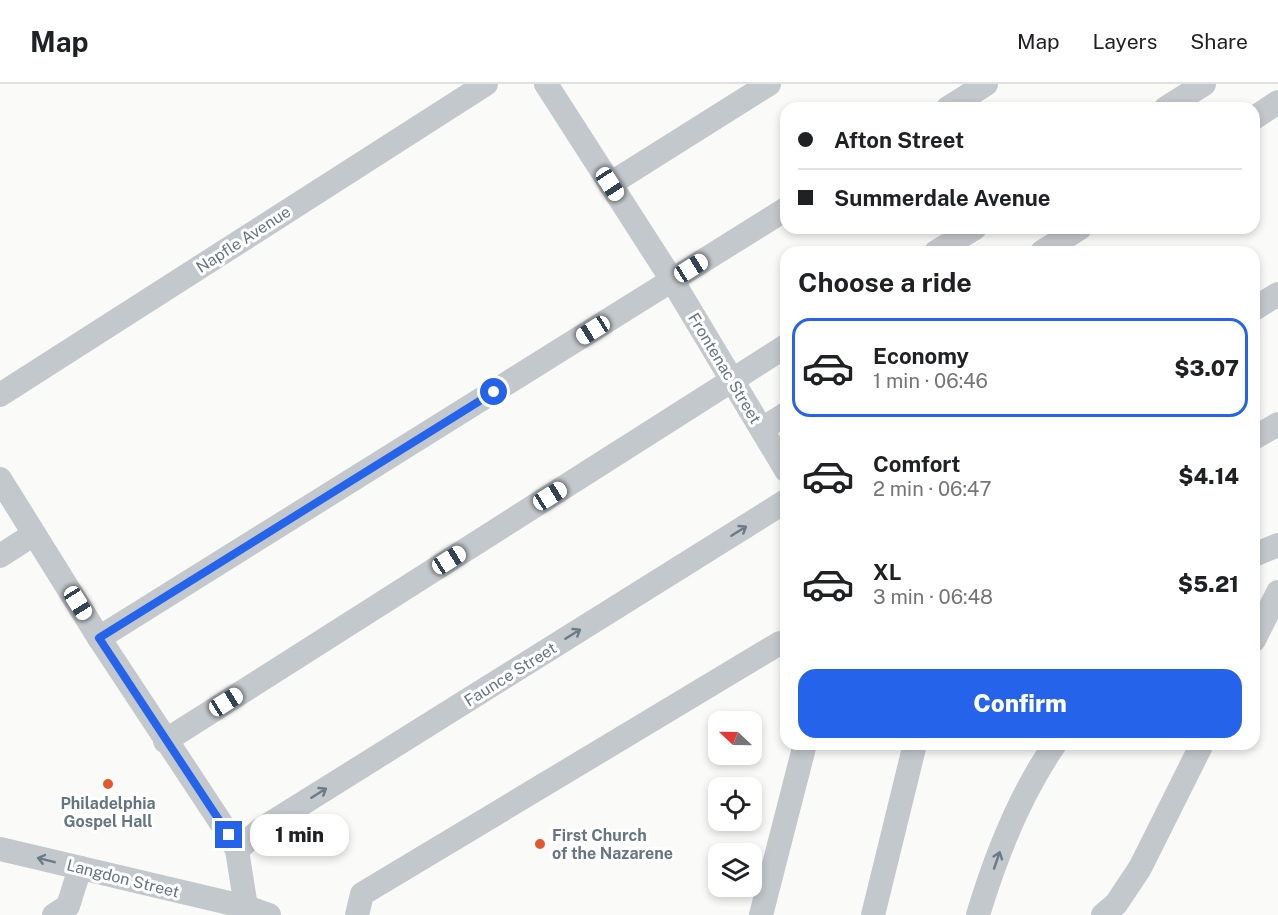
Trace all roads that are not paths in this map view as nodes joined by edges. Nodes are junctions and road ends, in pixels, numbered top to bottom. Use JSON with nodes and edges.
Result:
{"nodes":[{"id":1,"x":486,"y":84,"type":"edge"},
{"id":2,"x":546,"y":84,"type":"edge"},
{"id":3,"x":769,"y":84,"type":"edge"},
{"id":4,"x":986,"y":84,"type":"edge"},
{"id":5,"x":1204,"y":84,"type":"edge"},
{"id":6,"x":958,"y":102,"type":"edge"},
{"id":7,"x":1176,"y":102,"type":"edge"},
{"id":8,"x":1278,"y":102,"type":"edge"},
{"id":9,"x":1260,"y":113,"type":"edge"},
{"id":10,"x":610,"y":184,"type":"junction"},
{"id":11,"x":780,"y":213,"type":"edge"},
{"id":12,"x":965,"y":234,"type":"edge"},
{"id":13,"x":1070,"y":234,"type":"edge"},
{"id":14,"x":946,"y":246,"type":"edge"},
{"id":15,"x":1052,"y":246,"type":"edge"},
{"id":16,"x":672,"y":280,"type":"junction"},
{"id":17,"x":1278,"y":294,"type":"edge"},
{"id":18,"x":1260,"y":305,"type":"edge"},
{"id":19,"x":780,"y":350,"type":"edge"},
{"id":20,"x":732,"y":380,"type":"junction"},
{"id":21,"x":0,"y":395,"type":"edge"},
{"id":22,"x":780,"y":418,"type":"edge"},
{"id":23,"x":1278,"y":424,"type":"edge"},
{"id":24,"x":762,"y":429,"type":"junction"},
{"id":25,"x":1260,"y":434,"type":"edge"},
{"id":26,"x":780,"y":460,"type":"edge"},
{"id":27,"x":0,"y":478,"type":"edge"},
{"id":28,"x":780,"y":505,"type":"edge"},
{"id":29,"x":34,"y":534,"type":"junction"},
{"id":30,"x":1278,"y":545,"type":"edge"},
{"id":31,"x":1260,"y":552,"type":"edge"},
{"id":32,"x":0,"y":555,"type":"edge"},
{"id":33,"x":1278,"y":592,"type":"edge"},
{"id":34,"x":1260,"y":628,"type":"edge"},
{"id":35,"x":99,"y":638,"type":"junction"},
{"id":36,"x":780,"y":643,"type":"edge"},
{"id":37,"x":165,"y":741,"type":"junction"},
{"id":38,"x":803,"y":750,"type":"edge"},
{"id":39,"x":914,"y":750,"type":"edge"},
{"id":40,"x":1051,"y":750,"type":"edge"},
{"id":41,"x":1199,"y":750,"type":"edge"},
{"id":42,"x":0,"y":849,"type":"edge"},
{"id":43,"x":237,"y":850,"type":"junction"},
{"id":44,"x":80,"y":868,"type":"junction"},
{"id":45,"x":244,"y":911,"type":"edge"},
{"id":46,"x":54,"y":915,"type":"edge"},
{"id":47,"x":269,"y":915,"type":"edge"},
{"id":48,"x":357,"y":915,"type":"edge"},
{"id":49,"x":761,"y":915,"type":"edge"},
{"id":50,"x":873,"y":915,"type":"edge"},
{"id":51,"x":978,"y":915,"type":"edge"},
{"id":52,"x":1103,"y":915,"type":"edge"}],
"edges":[{"from":1,"to":21,"type":"street","name":"Napfle Avenue"},
{"from":2,"to":10,"type":"street","name":"Frontenac Street"},
{"from":3,"to":10,"type":"street"},
{"from":4,"to":6,"type":"street"},
{"from":5,"to":7,"type":"street"},
{"from":8,"to":9,"type":"street"},
{"from":10,"to":16,"type":"street","name":"Frontenac Street"},
{"from":11,"to":16,"type":"street"},
{"from":12,"to":14,"type":"street"},
{"from":13,"to":15,"type":"street"},
{"from":16,"to":20,"type":"street","name":"Frontenac Street"},
{"from":16,"to":35,"type":"street"},
{"from":17,"to":18,"type":"street"},
{"from":19,"to":20,"type":"street"},
{"from":20,"to":24,"type":"street","name":"Frontenac Street"},
{"from":20,"to":37,"type":"street"},
{"from":22,"to":24,"type":"street"},
{"from":23,"to":25,"type":"street"},
{"from":24,"to":26,"type":"street","name":"Frontenac Street"},
{"from":27,"to":29,"type":"street"},
{"from":43,"to":28,"type":"street","name":"Faunce Street","one_way":true},
{"from":29,"to":32,"type":"street"},
{"from":29,"to":35,"type":"street"},
{"from":30,"to":31,"type":"street"},
{"from":33,"to":34,"type":"street"},
{"from":35,"to":37,"type":"street"},
{"from":36,"to":48,"type":"street"},
{"from":37,"to":43,"type":"street"},
{"from":38,"to":49,"type":"street"},
{"from":39,"to":50,"type":"street"},
{"from":51,"to":40,"type":"street","one_way":true},
{"from":41,"to":52,"type":"street"},
{"from":44,"to":42,"type":"street","name":"Langdon Street","one_way":true},
{"from":43,"to":45,"type":"street"},
{"from":44,"to":45,"type":"street","name":"Langdon Street"},
{"from":44,"to":46,"type":"street"},
{"from":45,"to":47,"type":"street","name":"Langdon Street"}]}
